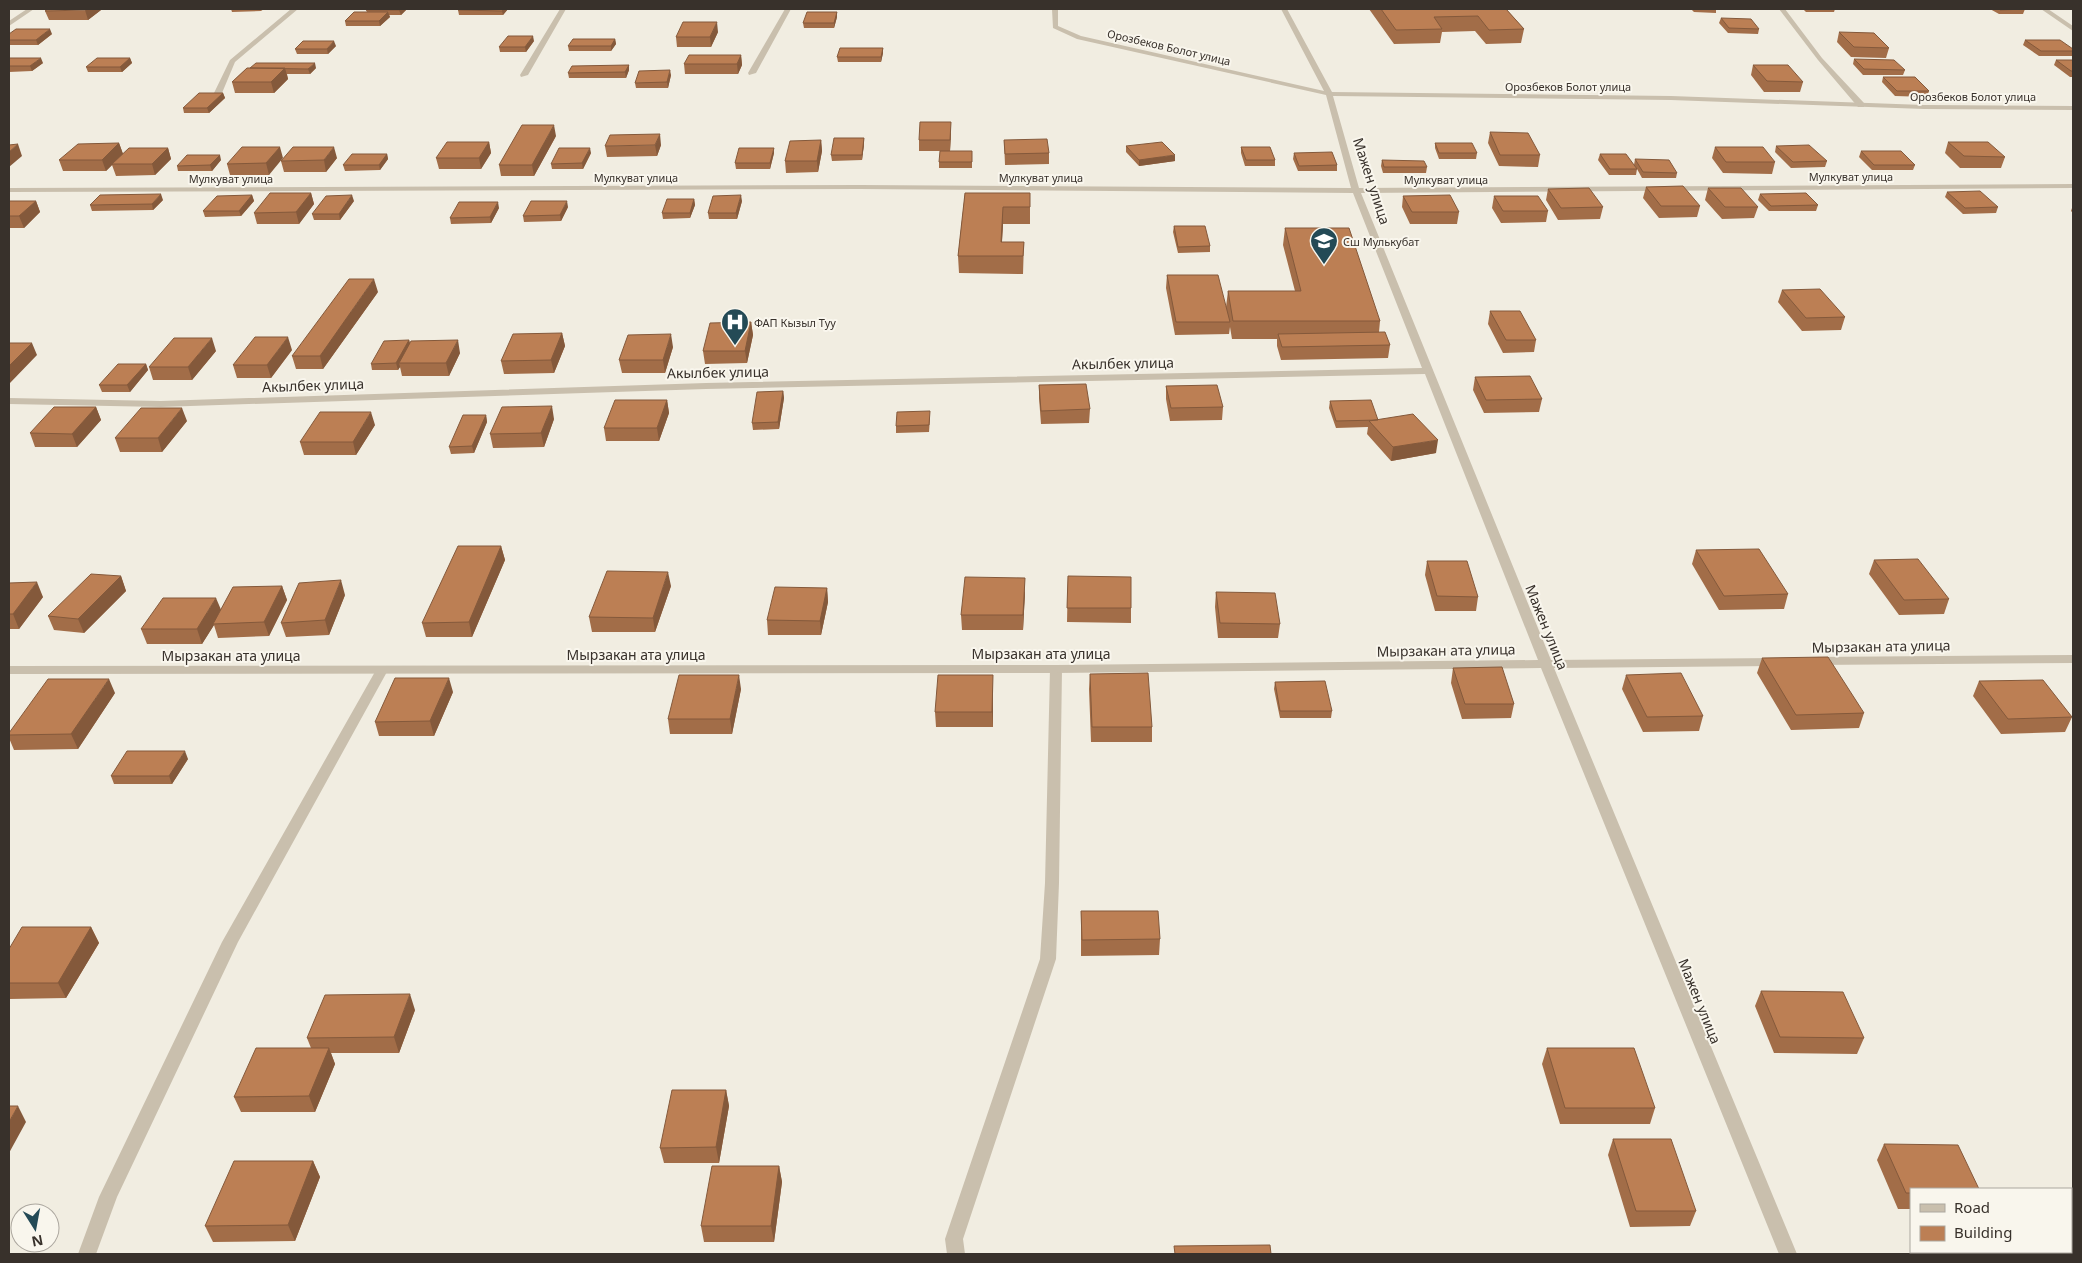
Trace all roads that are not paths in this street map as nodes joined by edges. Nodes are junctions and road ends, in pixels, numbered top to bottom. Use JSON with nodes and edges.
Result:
{"nodes":[{"id":1,"x":31,"y":9,"type":"edge"},
{"id":2,"x":295,"y":9,"type":"edge"},
{"id":3,"x":563,"y":9,"type":"edge"},
{"id":4,"x":788,"y":9,"type":"edge"},
{"id":5,"x":1055,"y":9,"type":"edge"},
{"id":6,"x":1284,"y":9,"type":"edge"},
{"id":7,"x":1782,"y":9,"type":"edge"},
{"id":8,"x":2044,"y":9,"type":"edge"},
{"id":9,"x":9,"y":24,"type":"edge"},
{"id":10,"x":2073,"y":29,"type":"edge"},
{"id":11,"x":752,"y":73,"type":"dead end"},
{"id":12,"x":524,"y":74,"type":"dead end"},
{"id":13,"x":218,"y":93,"type":"edge"},
{"id":14,"x":1329,"y":94,"type":"junction"},
{"id":15,"x":1861,"y":105,"type":"junction"},
{"id":16,"x":2073,"y":108,"type":"edge"},
{"id":17,"x":2073,"y":186,"type":"edge"},
{"id":18,"x":9,"y":190,"type":"edge"},
{"id":19,"x":1356,"y":191,"type":"junction"},
{"id":20,"x":1428,"y":371,"type":"junction"},
{"id":21,"x":9,"y":401,"type":"edge"},
{"id":22,"x":2073,"y":659,"type":"edge"},
{"id":23,"x":1804,"y":661,"type":"edge"},
{"id":24,"x":1785,"y":662,"type":"edge"},
{"id":25,"x":1546,"y":664,"type":"junction"},
{"id":26,"x":1056,"y":669,"type":"junction"},
{"id":27,"x":9,"y":670,"type":"edge"},
{"id":28,"x":382,"y":670,"type":"junction"},
{"id":29,"x":88,"y":1254,"type":"edge"},
{"id":30,"x":956,"y":1254,"type":"edge"},
{"id":31,"x":1788,"y":1254,"type":"edge"}],
"edges":[{"from":1,"to":9,"type":"street"},
{"from":2,"to":13,"type":"street"},
{"from":3,"to":12,"type":"street"},
{"from":4,"to":11,"type":"street"},
{"from":5,"to":14,"type":"street","name":"Орозбеков Болот улица"},
{"from":6,"to":14,"type":"street","name":"Мажен улица"},
{"from":7,"to":15,"type":"street"},
{"from":8,"to":10,"type":"street"},
{"from":14,"to":15,"type":"street","name":"Орозбеков Болот улица"},
{"from":14,"to":19,"type":"street","name":"Мажен улица"},
{"from":15,"to":16,"type":"street","name":"Орозбеков Болот улица"},
{"from":17,"to":19,"type":"street","name":"Мулкуват улица"},
{"from":18,"to":19,"type":"street","name":"Мулкуват улица"},
{"from":19,"to":20,"type":"street","name":"Мажен улица"},
{"from":20,"to":21,"type":"street","name":"Акылбек улица"},
{"from":20,"to":25,"type":"street","name":"Мажен улица"},
{"from":22,"to":23,"type":"street","name":"Мырзакан ата улица"},
{"from":24,"to":25,"type":"street","name":"Мырзакан ата улица"},
{"from":25,"to":26,"type":"street","name":"Мырзакан ата улица"},
{"from":25,"to":31,"type":"street","name":"Мажен улица"},
{"from":26,"to":28,"type":"street","name":"Мырзакан ата улица"},
{"from":26,"to":30,"type":"street"},
{"from":27,"to":28,"type":"street","name":"Мырзакан ата улица"},
{"from":28,"to":29,"type":"street"}]}
